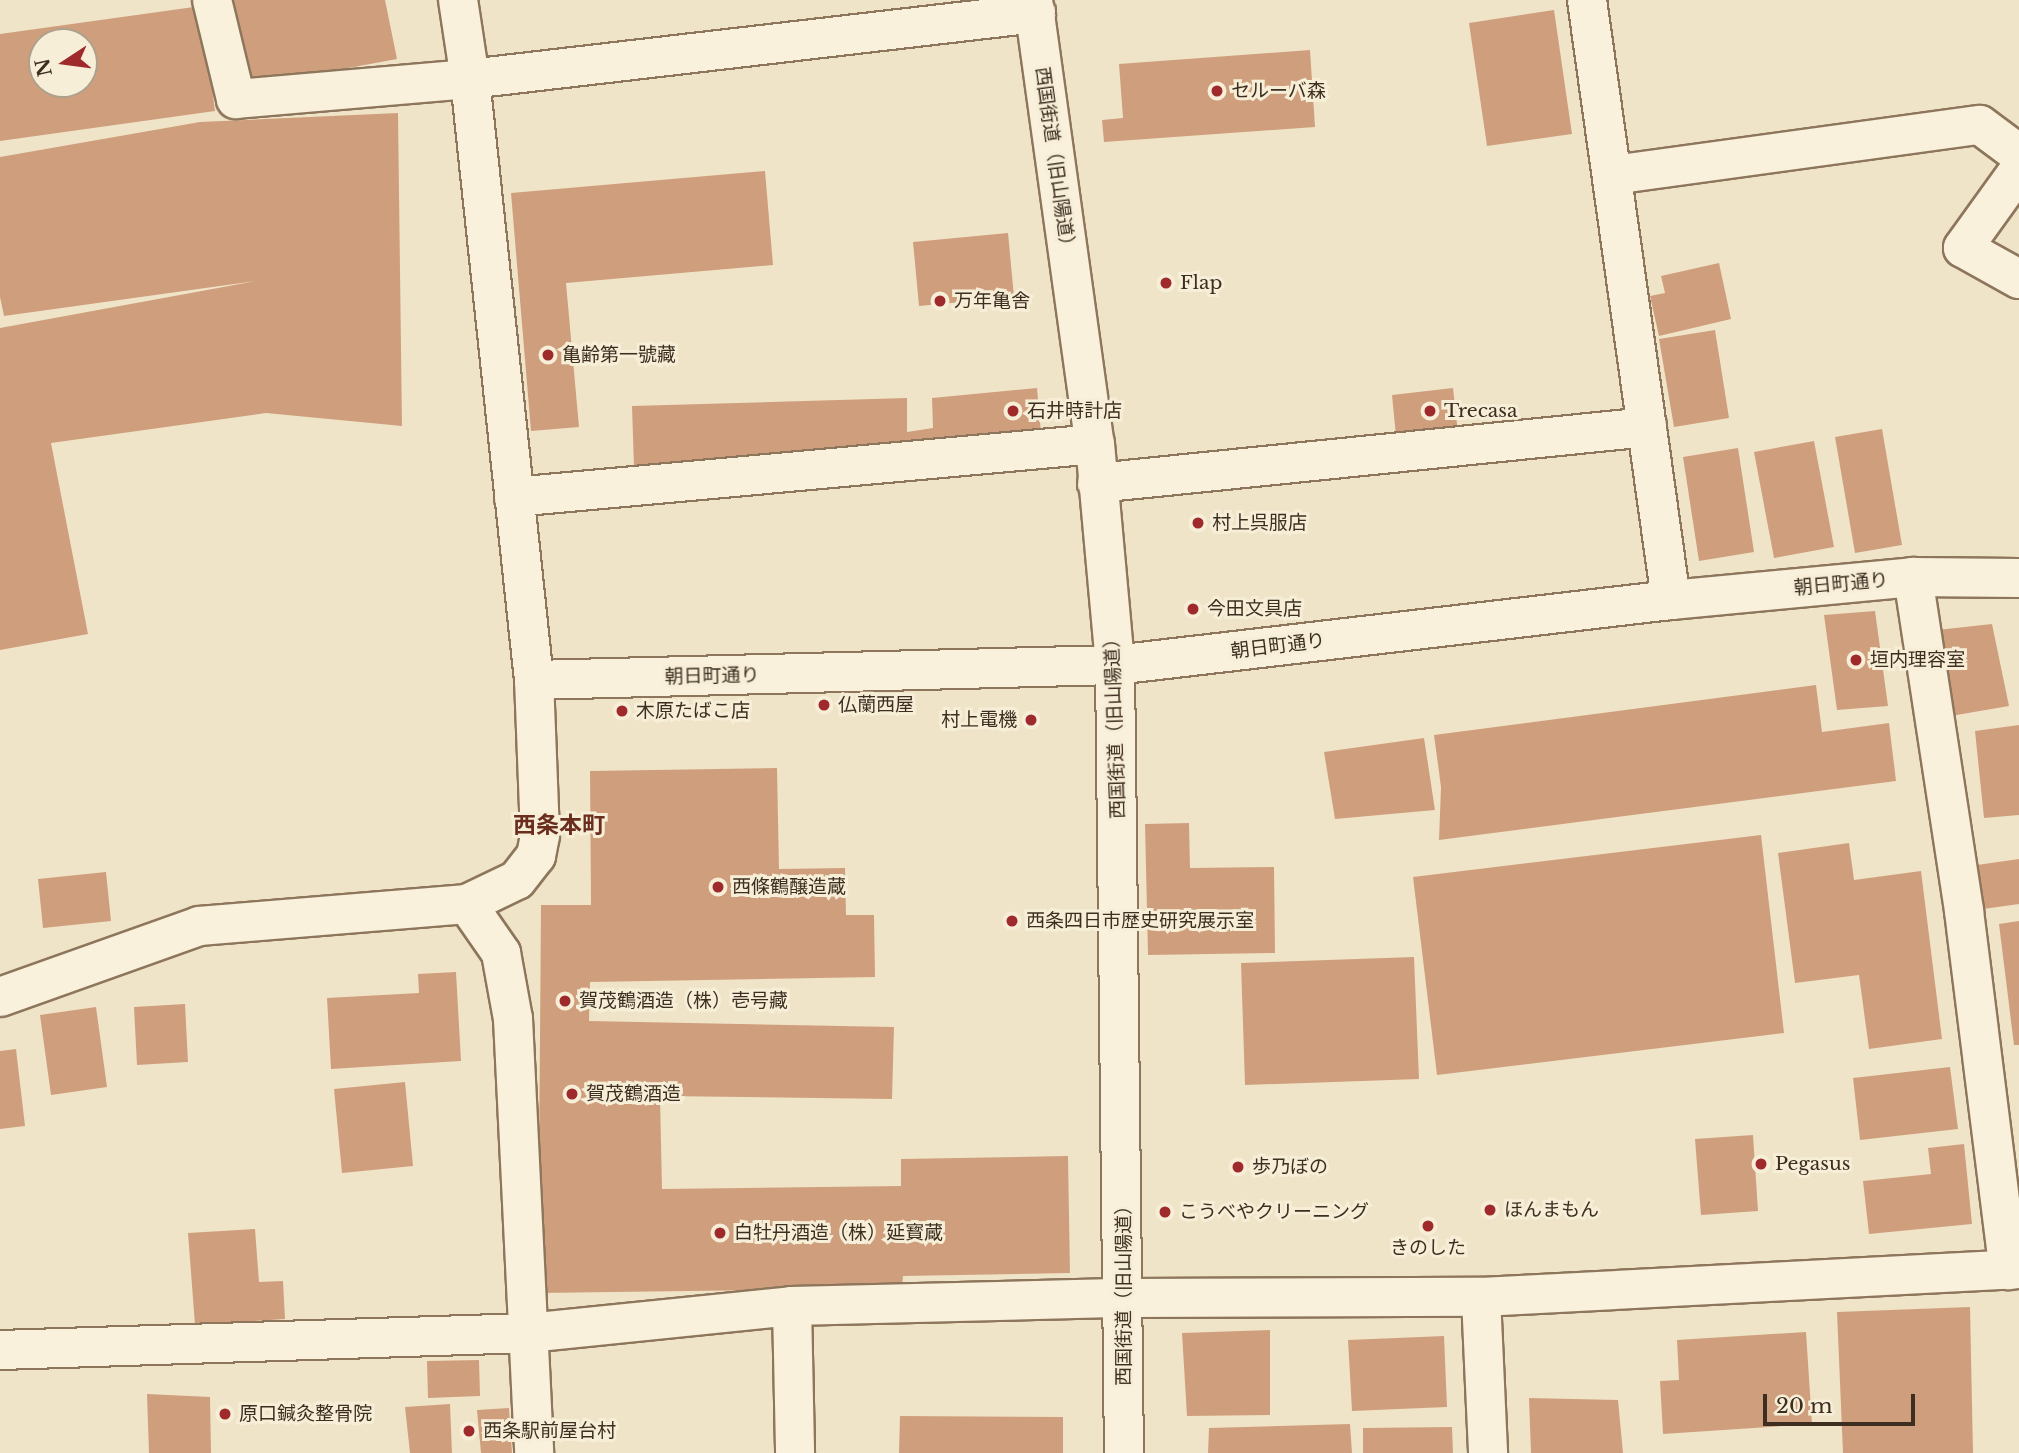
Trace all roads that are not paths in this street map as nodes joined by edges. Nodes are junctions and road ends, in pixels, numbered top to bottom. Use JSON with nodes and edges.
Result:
{"nodes":[{"id":1,"x":212,"y":0,"type":"edge"},
{"id":2,"x":458,"y":0,"type":"edge"},
{"id":3,"x":1587,"y":0,"type":"edge"},
{"id":4,"x":1035,"y":7,"type":"edge"},
{"id":5,"x":470,"y":79,"type":"junction"},
{"id":6,"x":2019,"y":154,"type":"edge"},
{"id":7,"x":2019,"y":170,"type":"edge"},
{"id":8,"x":1613,"y":175,"type":"junction"},
{"id":9,"x":2019,"y":279,"type":"edge"},
{"id":10,"x":1647,"y":428,"type":"junction"},
{"id":11,"x":1096,"y":444,"type":"junction"},
{"id":12,"x":1097,"y":483,"type":"junction"},
{"id":13,"x":514,"y":497,"type":"junction"},
{"id":14,"x":1913,"y":577,"type":"junction"},
{"id":15,"x":2019,"y":578,"type":"edge"},
{"id":16,"x":1671,"y":600,"type":"junction"},
{"id":17,"x":1115,"y":665,"type":"junction"},
{"id":18,"x":534,"y":680,"type":"junction"},
{"id":19,"x":467,"y":904,"type":"junction"},
{"id":20,"x":0,"y":997,"type":"edge"},
{"id":21,"x":2014,"y":1269,"type":"edge"},
{"id":22,"x":1480,"y":1297,"type":"junction"},
{"id":23,"x":1125,"y":1298,"type":"junction"},
{"id":24,"x":792,"y":1307,"type":"junction"},
{"id":25,"x":528,"y":1333,"type":"junction"},
{"id":26,"x":0,"y":1350,"type":"edge"},
{"id":27,"x":534,"y":1453,"type":"edge"},
{"id":28,"x":795,"y":1453,"type":"edge"},
{"id":29,"x":1124,"y":1453,"type":"edge"},
{"id":30,"x":1488,"y":1453,"type":"edge"}],
"edges":[{"from":1,"to":5,"type":"street"},
{"from":2,"to":5,"type":"street"},
{"from":3,"to":8,"type":"street"},
{"from":4,"to":5,"type":"street"},
{"from":4,"to":11,"type":"street","name":"西国街道（旧山陽道）"},
{"from":5,"to":13,"type":"street"},
{"from":6,"to":8,"type":"street"},
{"from":7,"to":9,"type":"street"},
{"from":8,"to":10,"type":"street"},
{"from":10,"to":12,"type":"street"},
{"from":10,"to":16,"type":"street"},
{"from":11,"to":12,"type":"street","name":"西国街道（旧山陽道）"},
{"from":11,"to":13,"type":"street"},
{"from":12,"to":17,"type":"street","name":"西国街道（旧山陽道）"},
{"from":13,"to":18,"type":"street"},
{"from":14,"to":15,"type":"street","name":"朝日町通り"},
{"from":14,"to":16,"type":"street","name":"朝日町通り"},
{"from":14,"to":21,"type":"street"},
{"from":16,"to":17,"type":"street","name":"朝日町通り"},
{"from":17,"to":18,"type":"street","name":"朝日町通り"},
{"from":17,"to":23,"type":"street","name":"西国街道（旧山陽道）"},
{"from":18,"to":19,"type":"street"},
{"from":19,"to":20,"type":"street"},
{"from":19,"to":25,"type":"street"},
{"from":21,"to":22,"type":"street"},
{"from":22,"to":23,"type":"street"},
{"from":22,"to":30,"type":"street"},
{"from":23,"to":24,"type":"street"},
{"from":23,"to":29,"type":"street","name":"西国街道（旧山陽道）"},
{"from":24,"to":25,"type":"street"},
{"from":24,"to":28,"type":"street"},
{"from":25,"to":26,"type":"street"},
{"from":25,"to":27,"type":"street"}]}
